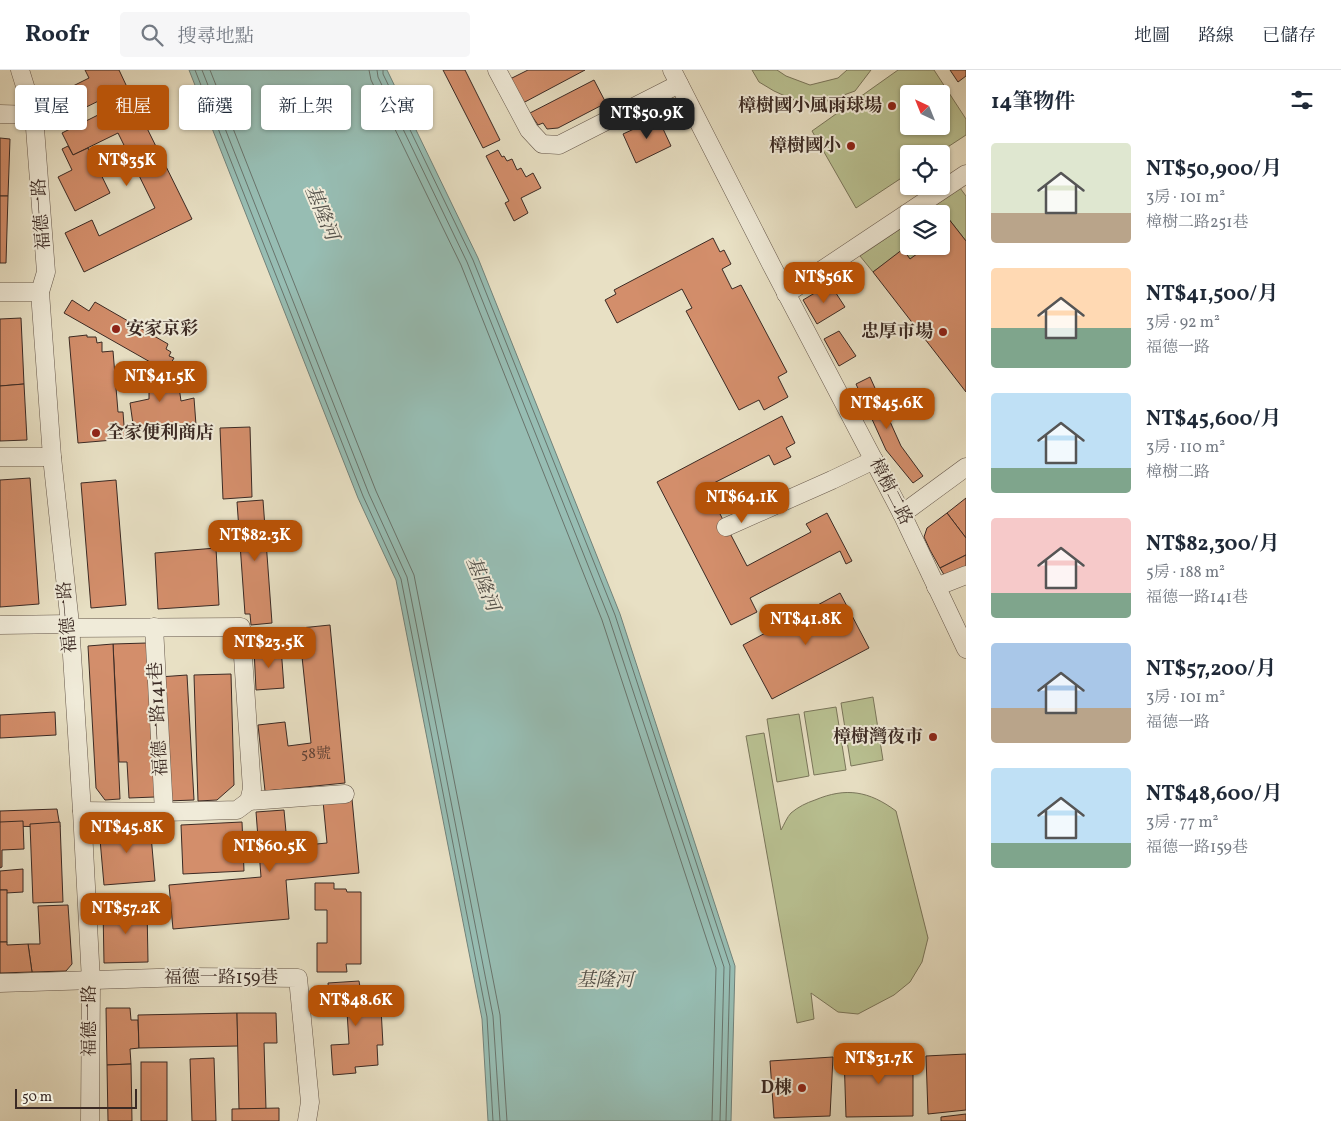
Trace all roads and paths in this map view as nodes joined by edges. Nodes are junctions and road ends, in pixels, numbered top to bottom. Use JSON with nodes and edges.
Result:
{"nodes":[{"id":1,"x":20,"y":70,"type":"edge"},
{"id":2,"x":497,"y":70,"type":"edge"},
{"id":3,"x":676,"y":77,"type":"edge"},
{"id":4,"x":25,"y":85,"type":"edge"},
{"id":5,"x":0,"y":114,"type":"edge"},
{"id":6,"x":15,"y":114,"type":"edge"},
{"id":7,"x":35,"y":130,"type":"edge"},
{"id":8,"x":966,"y":174,"type":"edge"},
{"id":9,"x":0,"y":292,"type":"edge"},
{"id":10,"x":40,"y":292,"type":"junction"},
{"id":11,"x":786,"y":294,"type":"junction"},
{"id":12,"x":52,"y":456,"type":"junction"},
{"id":13,"x":0,"y":457,"type":"edge"},
{"id":14,"x":874,"y":460,"type":"junction"},
{"id":15,"x":966,"y":467,"type":"edge"},
{"id":16,"x":902,"y":514,"type":"junction"},
{"id":17,"x":726,"y":527,"type":"dead end"},
{"id":18,"x":966,"y":575,"type":"edge"},
{"id":19,"x":936,"y":588,"type":"junction"},
{"id":20,"x":0,"y":625,"type":"edge"},
{"id":21,"x":70,"y":626,"type":"junction"},
{"id":22,"x":154,"y":627,"type":"junction"},
{"id":23,"x":966,"y":649,"type":"edge"},
{"id":24,"x":345,"y":794,"type":"dead end"},
{"id":25,"x":249,"y":801,"type":"junction"},
{"id":26,"x":82,"y":811,"type":"junction"},
{"id":27,"x":164,"y":812,"type":"junction"},
{"id":28,"x":91,"y":981,"type":"junction"},
{"id":29,"x":0,"y":983,"type":"edge"},
{"id":30,"x":90,"y":1121,"type":"edge"},
{"id":31,"x":307,"y":1121,"type":"edge"}],
"edges":[{"from":1,"to":4,"type":"street","name":"福德一路"},
{"from":2,"to":3,"type":"street"},
{"from":3,"to":11,"type":"street","name":"樟樹二路"},
{"from":5,"to":6,"type":"street"},
{"from":7,"to":10,"type":"street","name":"福德一路"},
{"from":8,"to":11,"type":"street"},
{"from":9,"to":10,"type":"street"},
{"from":10,"to":12,"type":"street","name":"福德一路"},
{"from":11,"to":14,"type":"street","name":"樟樹二路"},
{"from":12,"to":13,"type":"street"},
{"from":12,"to":21,"type":"street","name":"福德一路"},
{"from":14,"to":16,"type":"street","name":"樟樹二路"},
{"from":14,"to":17,"type":"street"},
{"from":15,"to":16,"type":"street"},
{"from":16,"to":19,"type":"street","name":"樟樹二路"},
{"from":18,"to":19,"type":"street"},
{"from":19,"to":23,"type":"street","name":"樟樹二路"},
{"from":20,"to":21,"type":"street"},
{"from":21,"to":22,"type":"street"},
{"from":21,"to":26,"type":"street","name":"福德一路"},
{"from":22,"to":25,"type":"street"},
{"from":22,"to":27,"type":"street","name":"福德一路141巷"},
{"from":24,"to":25,"type":"street"},
{"from":25,"to":27,"type":"street"},
{"from":26,"to":27,"type":"street"},
{"from":26,"to":28,"type":"street","name":"福德一路"},
{"from":28,"to":29,"type":"street"},
{"from":28,"to":30,"type":"street","name":"福德一路"},
{"from":28,"to":31,"type":"street","name":"福德一路159巷"}]}
